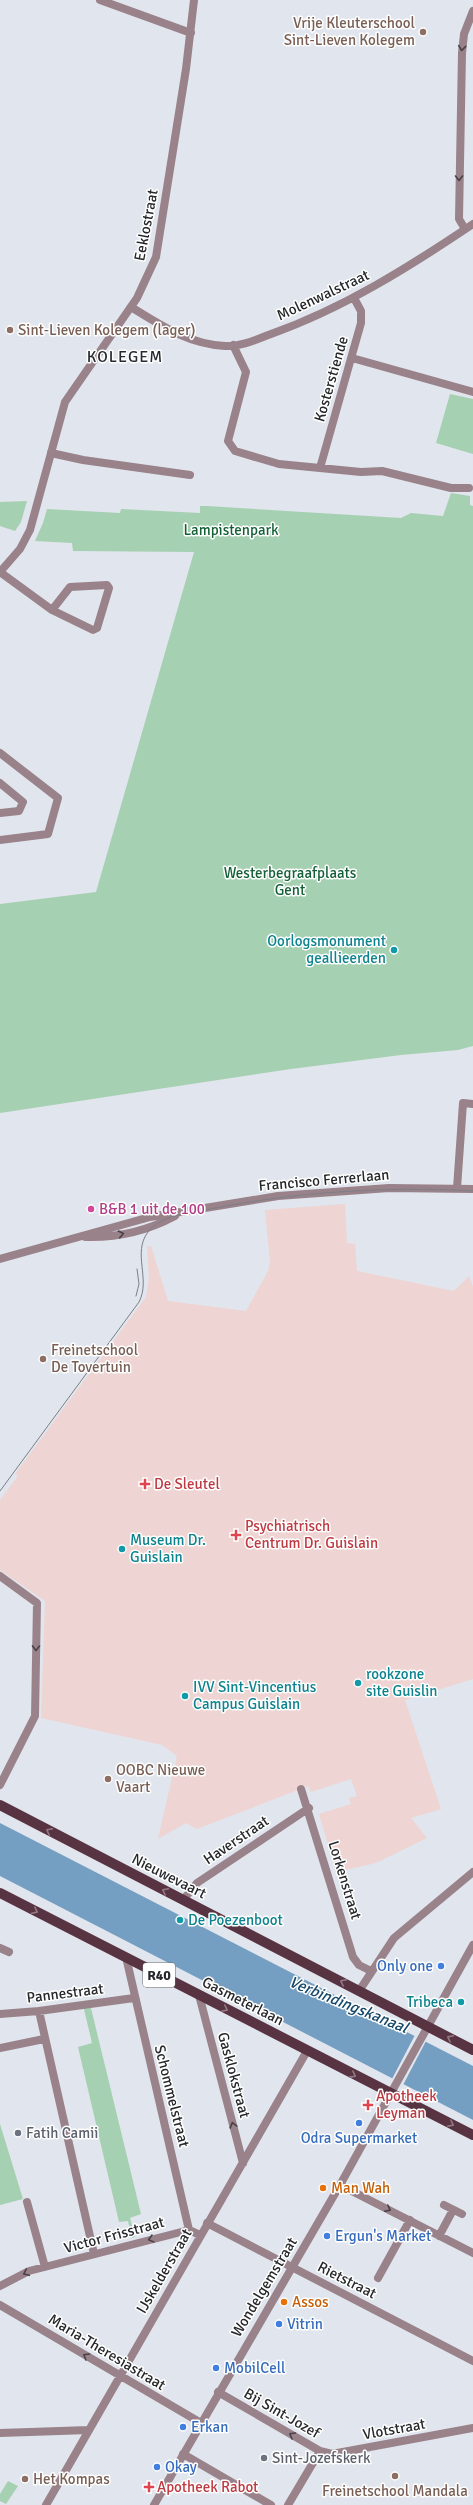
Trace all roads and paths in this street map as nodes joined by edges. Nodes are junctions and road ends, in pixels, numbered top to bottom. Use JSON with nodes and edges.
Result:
{"nodes":[{"id":1,"x":100,"y":0,"type":"edge"},
{"id":2,"x":194,"y":0,"type":"edge"},
{"id":3,"x":473,"y":11,"type":"edge"},
{"id":4,"x":191,"y":33,"type":"junction"},
{"id":5,"x":473,"y":224,"type":"edge"},
{"id":6,"x":465,"y":229,"type":"junction"},
{"id":7,"x":354,"y":298,"type":"junction"},
{"id":8,"x":131,"y":307,"type":"junction"},
{"id":9,"x":234,"y":345,"type":"junction"},
{"id":10,"x":352,"y":358,"type":"junction"},
{"id":11,"x":473,"y":392,"type":"edge"},
{"id":12,"x":51,"y":453,"type":"junction"},
{"id":13,"x":320,"y":468,"type":"junction"},
{"id":14,"x":190,"y":475,"type":"dead end"},
{"id":15,"x":473,"y":479,"type":"edge"},
{"id":16,"x":471,"y":490,"type":"edge"},
{"id":17,"x":0,"y":572,"type":"edge"},
{"id":18,"x":52,"y":610,"type":"junction"},
{"id":19,"x":0,"y":753,"type":"edge"},
{"id":20,"x":0,"y":783,"type":"edge"},
{"id":21,"x":0,"y":814,"type":"edge"},
{"id":22,"x":0,"y":840,"type":"edge"},
{"id":23,"x":473,"y":1104,"type":"edge"},
{"id":24,"x":457,"y":1188,"type":"junction"},
{"id":25,"x":473,"y":1189,"type":"edge"},
{"id":26,"x":0,"y":1259,"type":"edge"},
{"id":27,"x":0,"y":1576,"type":"edge"},
{"id":28,"x":0,"y":1784,"type":"edge"},
{"id":29,"x":301,"y":1789,"type":"dead end"},
{"id":30,"x":0,"y":1805,"type":"edge"},
{"id":31,"x":309,"y":1808,"type":"junction"},
{"id":32,"x":473,"y":1872,"type":"edge"},
{"id":33,"x":0,"y":1893,"type":"edge"},
{"id":34,"x":183,"y":1900,"type":"junction"},
{"id":35,"x":473,"y":1944,"type":"edge"},
{"id":36,"x":0,"y":1948,"type":"edge"},
{"id":37,"x":9,"y":1952,"type":"dead end"},
{"id":38,"x":126,"y":1958,"type":"junction"},
{"id":39,"x":371,"y":1971,"type":"junction"},
{"id":40,"x":359,"y":1991,"type":"junction"},
{"id":41,"x":198,"y":1995,"type":"junction"},
{"id":42,"x":134,"y":1998,"type":"junction"},
{"id":43,"x":39,"y":2012,"type":"junction"},
{"id":44,"x":0,"y":2014,"type":"edge"},
{"id":45,"x":427,"y":2026,"type":"junction"},
{"id":46,"x":44,"y":2039,"type":"junction"},
{"id":47,"x":0,"y":2048,"type":"edge"},
{"id":48,"x":473,"y":2050,"type":"edge"},
{"id":49,"x":307,"y":2051,"type":"junction"},
{"id":50,"x":391,"y":2094,"type":"junction"},
{"id":51,"x":473,"y":2135,"type":"edge"},
{"id":52,"x":243,"y":2163,"type":"junction"},
{"id":53,"x":340,"y":2185,"type":"junction"},
{"id":54,"x":27,"y":2202,"type":"dead end"},
{"id":55,"x":444,"y":2205,"type":"dead end"},
{"id":56,"x":453,"y":2210,"type":"junction"},
{"id":57,"x":462,"y":2214,"type":"dead end"},
{"id":58,"x":410,"y":2220,"type":"junction"},
{"id":59,"x":208,"y":2223,"type":"junction"},
{"id":60,"x":189,"y":2230,"type":"junction"},
{"id":61,"x":200,"y":2235,"type":"junction"},
{"id":62,"x":439,"y":2236,"type":"junction"},
{"id":63,"x":473,"y":2253,"type":"edge"},
{"id":64,"x":94,"y":2254,"type":"junction"},
{"id":65,"x":45,"y":2267,"type":"junction"},
{"id":66,"x":292,"y":2267,"type":"junction"},
{"id":67,"x":378,"y":2278,"type":"dead end"},
{"id":68,"x":0,"y":2286,"type":"edge"},
{"id":69,"x":0,"y":2305,"type":"edge"},
{"id":70,"x":473,"y":2361,"type":"edge"},
{"id":71,"x":120,"y":2376,"type":"junction"},
{"id":72,"x":218,"y":2392,"type":"junction"},
{"id":73,"x":200,"y":2423,"type":"junction"},
{"id":74,"x":473,"y":2428,"type":"edge"},
{"id":75,"x":89,"y":2430,"type":"junction"},
{"id":76,"x":0,"y":2433,"type":"edge"},
{"id":77,"x":320,"y":2451,"type":"junction"},
{"id":78,"x":183,"y":2454,"type":"junction"},
{"id":79,"x":46,"y":2505,"type":"edge"},
{"id":80,"x":154,"y":2505,"type":"edge"},
{"id":81,"x":271,"y":2505,"type":"edge"},
{"id":82,"x":288,"y":2505,"type":"edge"}],
"edges":[{"from":1,"to":4,"type":"street"},
{"from":2,"to":4,"type":"street","name":"Eeklostraat"},
{"from":3,"to":6,"type":"street","one_way":true},
{"from":4,"to":8,"type":"street","name":"Eeklostraat"},
{"from":5,"to":6,"type":"street","name":"Molenwalstraat"},
{"from":6,"to":7,"type":"street","name":"Molenwalstraat"},
{"from":7,"to":9,"type":"street","name":"Molenwalstraat"},
{"from":7,"to":10,"type":"street","name":"Kosterstiende"},
{"from":8,"to":9,"type":"street","name":"Molenwalstraat"},
{"from":8,"to":12,"type":"street","name":"Eeklostraat"},
{"from":9,"to":13,"type":"street"},
{"from":10,"to":11,"type":"street"},
{"from":10,"to":13,"type":"street","name":"Kosterstiende"},
{"from":12,"to":14,"type":"street"},
{"from":12,"to":17,"type":"street","name":"Eeklostraat"},
{"from":13,"to":16,"type":"street"},
{"from":15,"to":16,"type":"street"},
{"from":17,"to":18,"type":"street"},
{"from":18,"to":18,"type":"street"},
{"from":19,"to":22,"type":"street"},
{"from":20,"to":21,"type":"street"},
{"from":23,"to":24,"type":"street"},
{"from":24,"to":25,"type":"street","name":"Francisco Ferrerlaan"},
{"from":24,"to":26,"type":"street","name":"Francisco Ferrerlaan"},
{"from":27,"to":28,"type":"street","one_way":true},
{"from":29,"to":31,"type":"street","name":"Lorkenstraat"},
{"from":34,"to":30,"type":"main road","name":"Nieuwevaart","one_way":true},
{"from":31,"to":34,"type":"street","name":"Haverstraat"},
{"from":31,"to":39,"type":"street","name":"Lorkenstraat"},
{"from":32,"to":39,"type":"street"},
{"from":33,"to":38,"type":"main road","name":"Gasmeterlaan","number":"R40","one_way":true},
{"from":40,"to":34,"type":"main road","name":"Nieuwevaart","one_way":true},
{"from":35,"to":45,"type":"street","name":"Wondelgemstraat"},
{"from":36,"to":37,"type":"street"},
{"from":38,"to":41,"type":"main road","name":"Gasmeterlaan","number":"R40"},
{"from":38,"to":42,"type":"street","name":"Schommelstraat"},
{"from":39,"to":40,"type":"street"},
{"from":40,"to":45,"type":"main road","name":"Nieuwevaart"},
{"from":41,"to":49,"type":"main road","name":"Gasmeterlaan","number":"R40","one_way":true},
{"from":52,"to":41,"type":"street","name":"Gasklokstraat","one_way":true},
{"from":42,"to":43,"type":"street","name":"Pannestraat"},
{"from":42,"to":60,"type":"street","name":"Schommelstraat"},
{"from":43,"to":44,"type":"street","name":"Pannestraat"},
{"from":43,"to":46,"type":"street"},
{"from":48,"to":45,"type":"main road","name":"Nieuwevaart","one_way":true},
{"from":45,"to":50,"type":"street","name":"Wondelgemstraat"},
{"from":46,"to":47,"type":"street"},
{"from":46,"to":64,"type":"street"},
{"from":49,"to":50,"type":"main road","name":"Gasmeterlaan","number":"R40","one_way":true},
{"from":49,"to":52,"type":"street","name":"IJskelderstraat"},
{"from":50,"to":51,"type":"main road","name":"Gasmeterlaan","number":"R40","one_way":true},
{"from":50,"to":53,"type":"street","name":"Wondelgemstraat"},
{"from":52,"to":59,"type":"street","name":"IJskelderstraat"},
{"from":53,"to":58,"type":"street","one_way":true},
{"from":53,"to":66,"type":"street","name":"Wondelgemstraat"},
{"from":54,"to":65,"type":"street"},
{"from":55,"to":56,"type":"street"},
{"from":56,"to":57,"type":"street"},
{"from":56,"to":62,"type":"street"},
{"from":58,"to":62,"type":"street"},
{"from":58,"to":67,"type":"street"},
{"from":59,"to":61,"type":"street","name":"IJskelderstraat"},
{"from":59,"to":66,"type":"street","name":"Rietstraat"},
{"from":60,"to":61,"type":"street"},
{"from":60,"to":64,"type":"street","name":"Victor Frisstraat","one_way":true},
{"from":61,"to":71,"type":"street","name":"IJskelderstraat"},
{"from":62,"to":63,"type":"street"},
{"from":64,"to":65,"type":"street","name":"Victor Frisstraat"},
{"from":65,"to":68,"type":"street","name":"Victor Frisstraat","one_way":true},
{"from":66,"to":70,"type":"street","name":"Rietstraat"},
{"from":66,"to":72,"type":"street","name":"Wondelgemstraat"},
{"from":71,"to":69,"type":"street","name":"Maria-Theresiastraat","one_way":true},
{"from":71,"to":73,"type":"street","name":"Maria-Theresiastraat"},
{"from":71,"to":75,"type":"street","name":"IJskelderstraat"},
{"from":72,"to":73,"type":"street","name":"Wondelgemstraat"},
{"from":77,"to":72,"type":"street","name":"Bij Sint-Jozef","one_way":true},
{"from":73,"to":78,"type":"street","name":"Wondelgemstraat"},
{"from":74,"to":77,"type":"street","name":"Vlotstraat"},
{"from":75,"to":76,"type":"street"},
{"from":75,"to":79,"type":"street","name":"IJskelderstraat"},
{"from":77,"to":82,"type":"street","name":"Bij Sint-Jozef"},
{"from":78,"to":80,"type":"street","name":"Wondelgemstraat"},
{"from":78,"to":81,"type":"street"}]}
